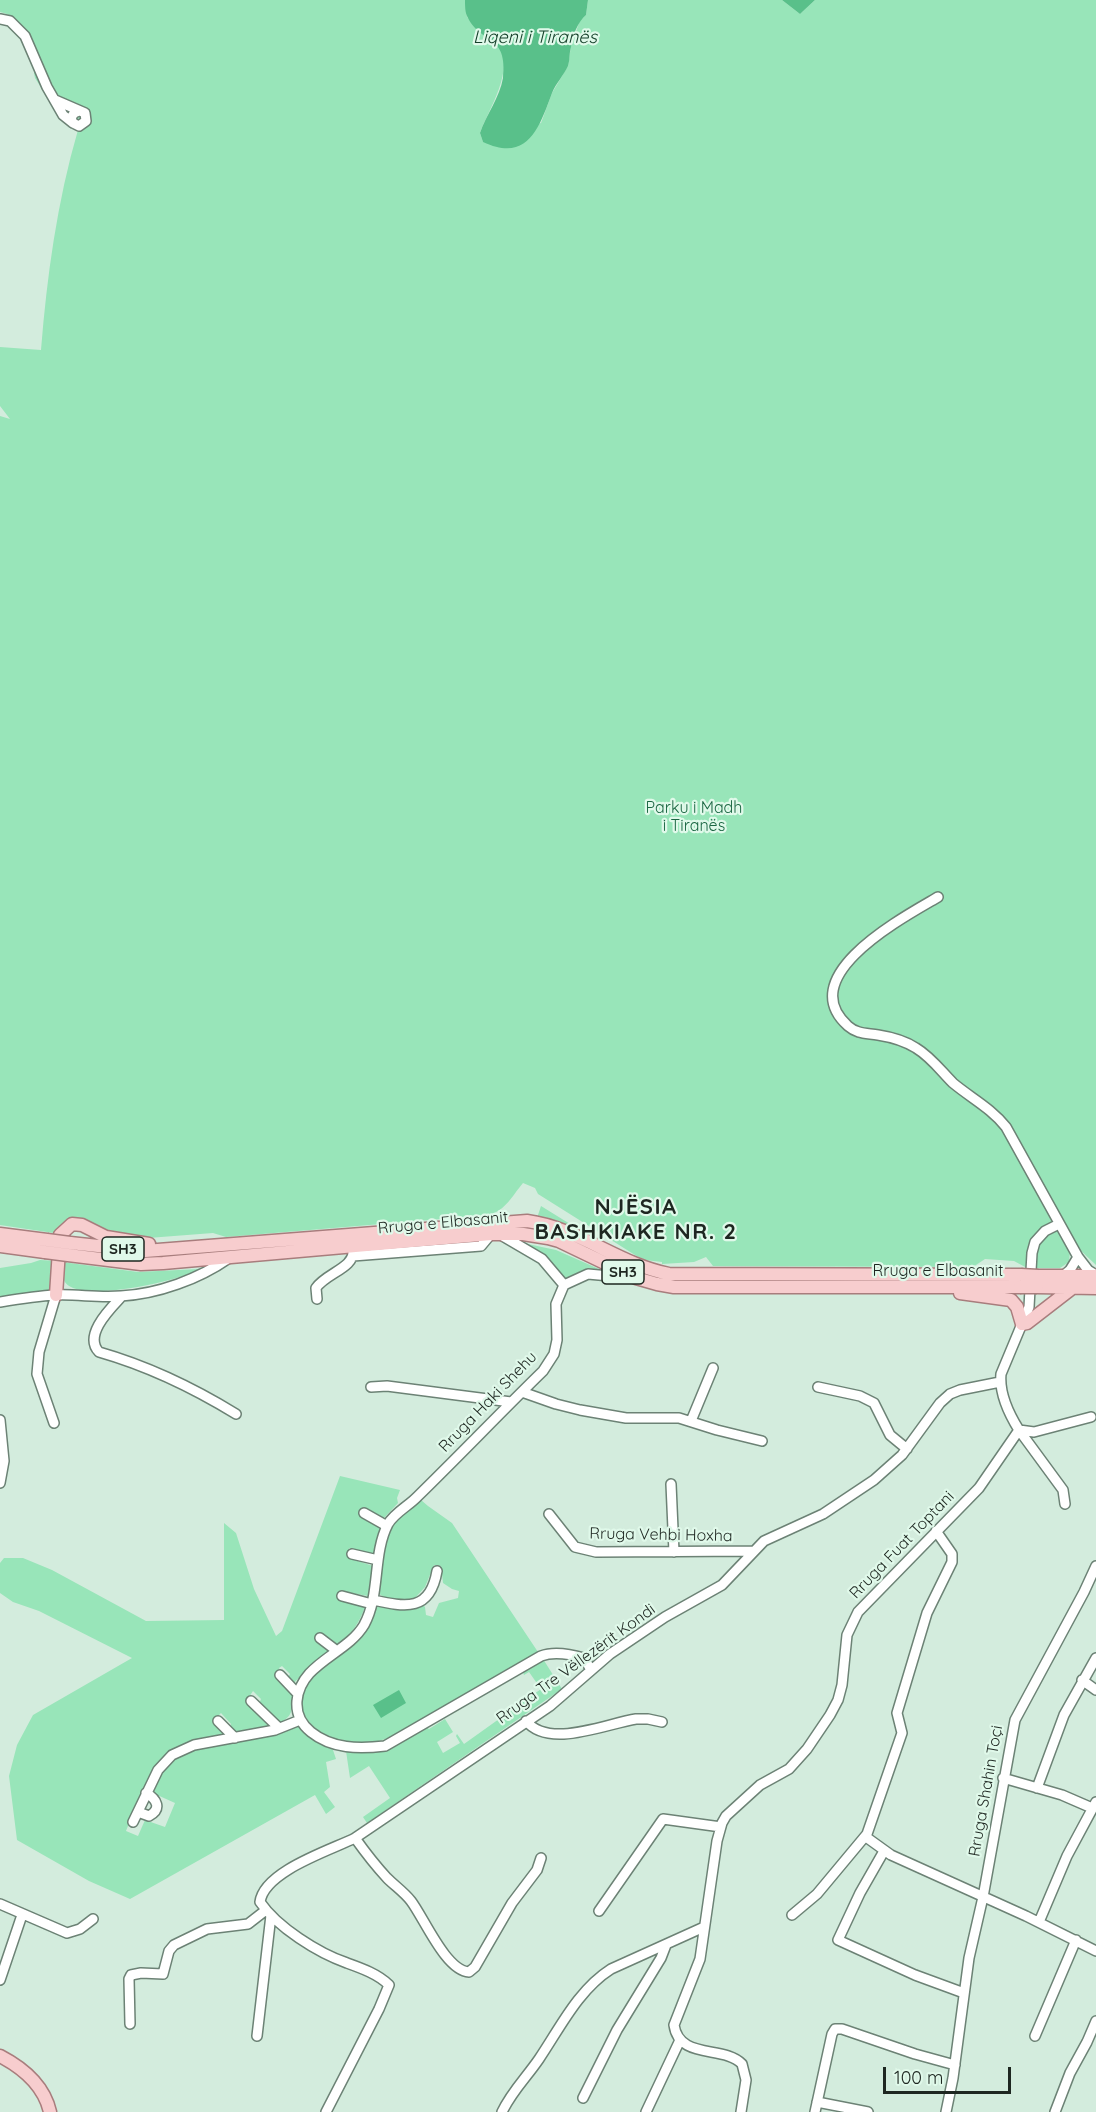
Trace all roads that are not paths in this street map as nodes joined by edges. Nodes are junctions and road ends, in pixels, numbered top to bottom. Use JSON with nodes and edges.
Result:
{"nodes":[{"id":1,"x":0,"y":19,"type":"edge"},
{"id":2,"x":56,"y":100,"type":"junction"},
{"id":3,"x":938,"y":897,"type":"dead end"},
{"id":4,"x":1059,"y":1224,"type":"junction"},
{"id":5,"x":0,"y":1234,"type":"edge"},
{"id":6,"x":495,"y":1234,"type":"junction"},
{"id":7,"x":0,"y":1246,"type":"edge"},
{"id":8,"x":46,"y":1246,"type":"junction"},
{"id":9,"x":177,"y":1248,"type":"junction"},
{"id":10,"x":69,"y":1249,"type":"junction"},
{"id":11,"x":353,"y":1252,"type":"junction"},
{"id":12,"x":232,"y":1256,"type":"junction"},
{"id":13,"x":1078,"y":1257,"type":"junction"},
{"id":14,"x":1063,"y":1276,"type":"junction"},
{"id":15,"x":1096,"y":1276,"type":"edge"},
{"id":16,"x":636,"y":1278,"type":"junction"},
{"id":17,"x":1020,"y":1281,"type":"junction"},
{"id":18,"x":1038,"y":1282,"type":"junction"},
{"id":19,"x":564,"y":1285,"type":"junction"},
{"id":20,"x":944,"y":1288,"type":"junction"},
{"id":21,"x":1071,"y":1288,"type":"junction"},
{"id":22,"x":1096,"y":1288,"type":"edge"},
{"id":23,"x":56,"y":1295,"type":"junction"},
{"id":24,"x":122,"y":1296,"type":"junction"},
{"id":25,"x":317,"y":1299,"type":"dead end"},
{"id":26,"x":0,"y":1302,"type":"edge"},
{"id":27,"x":1022,"y":1324,"type":"junction"},
{"id":28,"x":713,"y":1368,"type":"dead end"},
{"id":29,"x":1000,"y":1382,"type":"junction"},
{"id":30,"x":371,"y":1387,"type":"dead end"},
{"id":31,"x":818,"y":1387,"type":"dead end"},
{"id":32,"x":522,"y":1392,"type":"junction"},
{"id":33,"x":510,"y":1402,"type":"junction"},
{"id":34,"x":236,"y":1414,"type":"dead end"},
{"id":35,"x":1091,"y":1417,"type":"dead end"},
{"id":36,"x":0,"y":1420,"type":"edge"},
{"id":37,"x":691,"y":1420,"type":"junction"},
{"id":38,"x":54,"y":1423,"type":"dead end"},
{"id":39,"x":1019,"y":1430,"type":"junction"},
{"id":40,"x":762,"y":1441,"type":"dead end"},
{"id":41,"x":907,"y":1449,"type":"junction"},
{"id":42,"x":0,"y":1483,"type":"edge"},
{"id":43,"x":671,"y":1484,"type":"dead end"},
{"id":44,"x":1065,"y":1504,"type":"dead end"},
{"id":45,"x":364,"y":1513,"type":"dead end"},
{"id":46,"x":549,"y":1514,"type":"dead end"},
{"id":47,"x":387,"y":1526,"type":"junction"},
{"id":48,"x":936,"y":1531,"type":"junction"},
{"id":49,"x":753,"y":1551,"type":"junction"},
{"id":50,"x":674,"y":1552,"type":"junction"},
{"id":51,"x":352,"y":1554,"type":"dead end"},
{"id":52,"x":378,"y":1560,"type":"junction"},
{"id":53,"x":1096,"y":1566,"type":"edge"},
{"id":54,"x":437,"y":1571,"type":"dead end"},
{"id":55,"x":342,"y":1596,"type":"dead end"},
{"id":56,"x":372,"y":1602,"type":"junction"},
{"id":57,"x":320,"y":1638,"type":"dead end"},
{"id":58,"x":337,"y":1651,"type":"junction"},
{"id":59,"x":1096,"y":1658,"type":"edge"},
{"id":60,"x":591,"y":1670,"type":"junction"},
{"id":61,"x":280,"y":1675,"type":"dead end"},
{"id":62,"x":1082,"y":1680,"type":"junction"},
{"id":63,"x":1096,"y":1690,"type":"edge"},
{"id":64,"x":297,"y":1692,"type":"junction"},
{"id":65,"x":251,"y":1701,"type":"dead end"},
{"id":66,"x":300,"y":1720,"type":"junction"},
{"id":67,"x":526,"y":1720,"type":"junction"},
{"id":68,"x":218,"y":1721,"type":"dead end"},
{"id":69,"x":662,"y":1722,"type":"dead end"},
{"id":70,"x":279,"y":1728,"type":"junction"},
{"id":71,"x":235,"y":1738,"type":"junction"},
{"id":72,"x":1003,"y":1778,"type":"junction"},
{"id":73,"x":1037,"y":1788,"type":"junction"},
{"id":74,"x":146,"y":1793,"type":"junction"},
{"id":75,"x":1094,"y":1805,"type":"edge"},
{"id":76,"x":138,"y":1812,"type":"junction"},
{"id":77,"x":133,"y":1822,"type":"dead end"},
{"id":78,"x":721,"y":1827,"type":"junction"},
{"id":79,"x":866,"y":1837,"type":"junction"},
{"id":80,"x":355,"y":1838,"type":"junction"},
{"id":81,"x":884,"y":1851,"type":"junction"},
{"id":82,"x":541,"y":1858,"type":"dead end"},
{"id":83,"x":983,"y":1897,"type":"junction"},
{"id":84,"x":0,"y":1904,"type":"edge"},
{"id":85,"x":599,"y":1911,"type":"dead end"},
{"id":86,"x":268,"y":1912,"type":"junction"},
{"id":87,"x":22,"y":1915,"type":"junction"},
{"id":88,"x":792,"y":1916,"type":"dead end"},
{"id":89,"x":93,"y":1919,"type":"dead end"},
{"id":90,"x":1040,"y":1922,"type":"junction"},
{"id":91,"x":704,"y":1927,"type":"junction"},
{"id":92,"x":1076,"y":1940,"type":"junction"},
{"id":93,"x":666,"y":1945,"type":"junction"},
{"id":94,"x":1096,"y":1951,"type":"edge"},
{"id":95,"x":0,"y":1980,"type":"edge"},
{"id":96,"x":964,"y":1993,"type":"junction"},
{"id":97,"x":1096,"y":2021,"type":"edge"},
{"id":98,"x":130,"y":2024,"type":"dead end"},
{"id":99,"x":257,"y":2036,"type":"dead end"},
{"id":100,"x":1035,"y":2036,"type":"dead end"},
{"id":101,"x":680,"y":2040,"type":"junction"},
{"id":102,"x":0,"y":2056,"type":"edge"},
{"id":103,"x":955,"y":2065,"type":"junction"},
{"id":104,"x":583,"y":2098,"type":"dead end"},
{"id":105,"x":817,"y":2102,"type":"junction"},
{"id":106,"x":50,"y":2112,"type":"edge"},
{"id":107,"x":326,"y":2112,"type":"edge"},
{"id":108,"x":502,"y":2112,"type":"edge"},
{"id":109,"x":646,"y":2112,"type":"edge"},
{"id":110,"x":741,"y":2112,"type":"edge"},
{"id":111,"x":814,"y":2112,"type":"edge"},
{"id":112,"x":868,"y":2112,"type":"edge"},
{"id":113,"x":946,"y":2112,"type":"edge"},
{"id":114,"x":1055,"y":2112,"type":"edge"}],
"edges":[{"from":1,"to":2,"type":"street"},
{"from":2,"to":2,"type":"street"},
{"from":3,"to":4,"type":"street"},
{"from":4,"to":13,"type":"street"},
{"from":4,"to":27,"type":"street"},
{"from":5,"to":8,"type":"main road","name":"Rruga e Elbasanit","number":"SH3"},
{"from":6,"to":11,"type":"main road","name":"Rruga e Elbasanit","number":"SH3"},
{"from":6,"to":16,"type":"main road","name":"Rruga e Elbasanit","number":"SH3"},
{"from":6,"to":19,"type":"street"},
{"from":7,"to":8,"type":"main road","name":"Rruga e Elbasanit","number":"SH3"},
{"from":8,"to":10,"type":"main road","name":"Rruga e Elbasanit","number":"SH3","bridge":true},
{"from":9,"to":10,"type":"main road","name":"Rruga e Elbasanit","number":"SH3"},
{"from":9,"to":17,"type":"main road","name":"Rruga e Elbasanit","number":"SH3"},
{"from":9,"to":23,"type":"main road"},
{"from":10,"to":12,"type":"main road","name":"Rruga e Elbasanit","number":"SH3"},
{"from":11,"to":12,"type":"main road","name":"Rruga e Elbasanit","number":"SH3"},
{"from":11,"to":25,"type":"street"},
{"from":12,"to":24,"type":"street"},
{"from":13,"to":14,"type":"street"},
{"from":13,"to":15,"type":"street"},
{"from":14,"to":15,"type":"main road","name":"Rruga e Elbasanit","number":"SH3"},
{"from":14,"to":18,"type":"main road","name":"Rruga e Elbasanit","number":"SH3"},
{"from":16,"to":19,"type":"street"},
{"from":16,"to":20,"type":"main road","name":"Rruga e Elbasanit","number":"SH3"},
{"from":17,"to":18,"type":"main road","name":"Rruga e Elbasanit","number":"SH3","bridge":true},
{"from":17,"to":20,"type":"main road","name":"Rruga e Elbasanit","number":"SH3"},
{"from":18,"to":21,"type":"main road","name":"Rruga e Elbasanit","number":"SH3"},
{"from":19,"to":32,"type":"street","name":"Rruga Haki Shehu"},
{"from":20,"to":27,"type":"main road"},
{"from":21,"to":22,"type":"main road","name":"Rruga e Elbasanit","number":"SH3"},
{"from":21,"to":27,"type":"main road"},
{"from":23,"to":24,"type":"street"},
{"from":23,"to":26,"type":"street"},
{"from":23,"to":38,"type":"street"},
{"from":24,"to":34,"type":"street"},
{"from":27,"to":29,"type":"street"},
{"from":28,"to":37,"type":"street"},
{"from":29,"to":39,"type":"street"},
{"from":29,"to":41,"type":"street","name":"Rruga Tre Vëllezërit Kondi"},
{"from":30,"to":33,"type":"street"},
{"from":31,"to":41,"type":"street"},
{"from":32,"to":33,"type":"street","name":"Rruga Haki Shehu"},
{"from":32,"to":37,"type":"street"},
{"from":33,"to":47,"type":"street","name":"Rruga Haki Shehu"},
{"from":35,"to":39,"type":"street"},
{"from":36,"to":42,"type":"street"},
{"from":37,"to":40,"type":"street"},
{"from":39,"to":44,"type":"street"},
{"from":39,"to":48,"type":"street","name":"Rruga Fuat Toptani"},
{"from":41,"to":49,"type":"street","name":"Rruga Tre Vëllezërit Kondi"},
{"from":43,"to":50,"type":"street"},
{"from":45,"to":47,"type":"street"},
{"from":46,"to":50,"type":"street","name":"Rruga Vehbi Hoxha"},
{"from":47,"to":52,"type":"street"},
{"from":48,"to":78,"type":"street","name":"Rruga Fuat Toptani"},
{"from":48,"to":79,"type":"street"},
{"from":49,"to":50,"type":"street","name":"Rruga Vehbi Hoxha"},
{"from":49,"to":60,"type":"street","name":"Rruga Tre Vëllezërit Kondi"},
{"from":51,"to":52,"type":"street"},
{"from":52,"to":56,"type":"street"},
{"from":53,"to":72,"type":"street","name":"Rruga Shahin Toçi"},
{"from":54,"to":56,"type":"street"},
{"from":55,"to":56,"type":"street"},
{"from":56,"to":58,"type":"street"},
{"from":57,"to":58,"type":"street"},
{"from":58,"to":64,"type":"street"},
{"from":59,"to":62,"type":"street"},
{"from":60,"to":66,"type":"street"},
{"from":60,"to":67,"type":"street","name":"Rruga Tre Vëllezërit Kondi"},
{"from":61,"to":64,"type":"street"},
{"from":62,"to":63,"type":"street"},
{"from":62,"to":73,"type":"street"},
{"from":64,"to":66,"type":"street"},
{"from":65,"to":70,"type":"street"},
{"from":66,"to":70,"type":"street"},
{"from":67,"to":69,"type":"street"},
{"from":67,"to":80,"type":"street","name":"Rruga Tre Vëllezërit Kondi"},
{"from":68,"to":71,"type":"street"},
{"from":70,"to":71,"type":"street"},
{"from":71,"to":74,"type":"street"},
{"from":72,"to":73,"type":"street"},
{"from":72,"to":83,"type":"street","name":"Rruga Shahin Toçi"},
{"from":73,"to":75,"type":"street"},
{"from":74,"to":76,"type":"street"},
{"from":74,"to":76,"type":"street"},
{"from":75,"to":90,"type":"street"},
{"from":76,"to":77,"type":"street"},
{"from":78,"to":85,"type":"street"},
{"from":78,"to":91,"type":"street","name":"Rruga Fuat Toptani"},
{"from":79,"to":81,"type":"street"},
{"from":79,"to":88,"type":"street"},
{"from":80,"to":82,"type":"street"},
{"from":80,"to":86,"type":"street","name":"Rruga Tre Vëllezërit Kondi"},
{"from":81,"to":83,"type":"street"},
{"from":81,"to":96,"type":"street"},
{"from":83,"to":90,"type":"street"},
{"from":83,"to":96,"type":"street","name":"Rruga Shahin Toçi"},
{"from":84,"to":87,"type":"street"},
{"from":86,"to":98,"type":"street"},
{"from":86,"to":99,"type":"street"},
{"from":86,"to":107,"type":"street"},
{"from":87,"to":89,"type":"street"},
{"from":87,"to":95,"type":"street"},
{"from":90,"to":92,"type":"street"},
{"from":91,"to":93,"type":"street"},
{"from":91,"to":101,"type":"street","name":"Rruga Fuat Toptani"},
{"from":92,"to":94,"type":"street"},
{"from":92,"to":100,"type":"street"},
{"from":93,"to":104,"type":"street"},
{"from":93,"to":108,"type":"street"},
{"from":96,"to":103,"type":"street","name":"Rruga Shahin Toçi"},
{"from":97,"to":114,"type":"street"},
{"from":101,"to":109,"type":"street"},
{"from":101,"to":110,"type":"street"},
{"from":102,"to":106,"type":"main road"},
{"from":103,"to":105,"type":"street"},
{"from":103,"to":113,"type":"street","name":"Rruga Shahin Toçi"},
{"from":105,"to":111,"type":"street"},
{"from":105,"to":112,"type":"street"}]}
